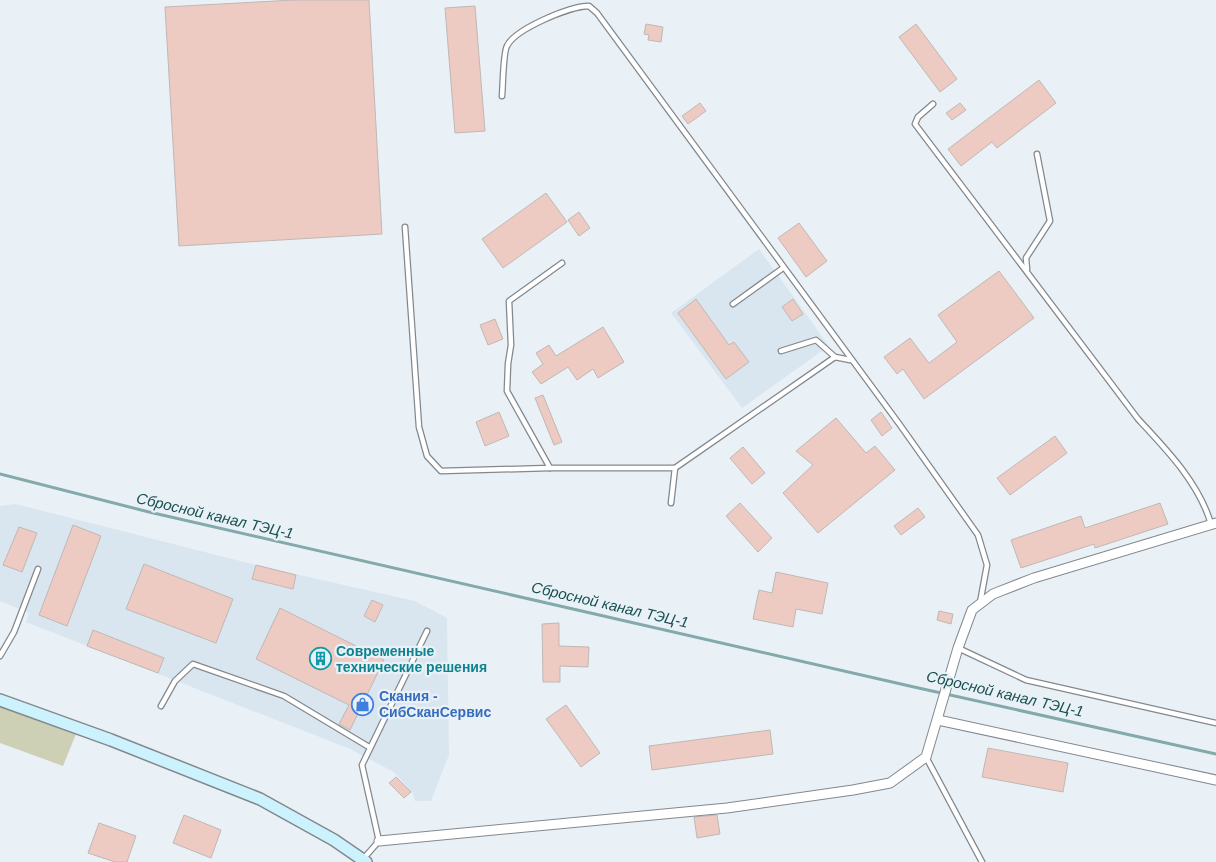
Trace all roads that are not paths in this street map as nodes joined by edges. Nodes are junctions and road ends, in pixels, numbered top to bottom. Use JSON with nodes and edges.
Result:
{"nodes":[{"id":1,"x":502,"y":96,"type":"dead end"},
{"id":2,"x":932,"y":104,"type":"dead end"},
{"id":3,"x":1037,"y":154,"type":"dead end"},
{"id":4,"x":405,"y":227,"type":"dead end"},
{"id":5,"x":562,"y":263,"type":"dead end"},
{"id":6,"x":783,"y":268,"type":"junction"},
{"id":7,"x":1028,"y":271,"type":"junction"},
{"id":8,"x":733,"y":304,"type":"dead end"},
{"id":9,"x":782,"y":351,"type":"dead end"},
{"id":10,"x":835,"y":357,"type":"junction"},
{"id":11,"x":850,"y":360,"type":"junction"},
{"id":12,"x":550,"y":468,"type":"junction"},
{"id":13,"x":675,"y":468,"type":"junction"},
{"id":14,"x":671,"y":503,"type":"dead end"},
{"id":15,"x":1214,"y":524,"type":"edge"},
{"id":16,"x":38,"y":569,"type":"dead end"},
{"id":17,"x":979,"y":604,"type":"junction"},
{"id":18,"x":427,"y":631,"type":"dead end"},
{"id":19,"x":958,"y":648,"type":"junction"},
{"id":20,"x":0,"y":656,"type":"edge"},
{"id":21,"x":0,"y":700,"type":"edge"},
{"id":22,"x":161,"y":706,"type":"dead end"},
{"id":23,"x":938,"y":720,"type":"junction"},
{"id":24,"x":1216,"y":723,"type":"edge"},
{"id":25,"x":369,"y":747,"type":"junction"},
{"id":26,"x":926,"y":757,"type":"junction"},
{"id":27,"x":1216,"y":780,"type":"edge"},
{"id":28,"x":379,"y":841,"type":"junction"},
{"id":29,"x":365,"y":861,"type":"edge"},
{"id":30,"x":982,"y":862,"type":"edge"}],
"edges":[{"from":1,"to":6,"type":"lane"},
{"from":2,"to":7,"type":"lane"},
{"from":3,"to":7,"type":"lane"},
{"from":4,"to":12,"type":"lane"},
{"from":5,"to":12,"type":"lane"},
{"from":6,"to":8,"type":"lane"},
{"from":6,"to":11,"type":"lane"},
{"from":7,"to":15,"type":"lane"},
{"from":9,"to":10,"type":"lane"},
{"from":10,"to":11,"type":"lane"},
{"from":10,"to":13,"type":"lane"},
{"from":11,"to":17,"type":"lane"},
{"from":12,"to":13,"type":"lane"},
{"from":13,"to":14,"type":"lane"},
{"from":15,"to":17,"type":"street"},
{"from":16,"to":20,"type":"lane"},
{"from":17,"to":19,"type":"street"},
{"from":18,"to":25,"type":"lane"},
{"from":19,"to":23,"type":"street"},
{"from":19,"to":24,"type":"lane"},
{"from":21,"to":29,"type":"main road"},
{"from":22,"to":25,"type":"lane"},
{"from":23,"to":26,"type":"street"},
{"from":23,"to":27,"type":"street"},
{"from":25,"to":28,"type":"lane"},
{"from":26,"to":28,"type":"street"},
{"from":26,"to":30,"type":"lane"},
{"from":28,"to":29,"type":"lane"}]}
